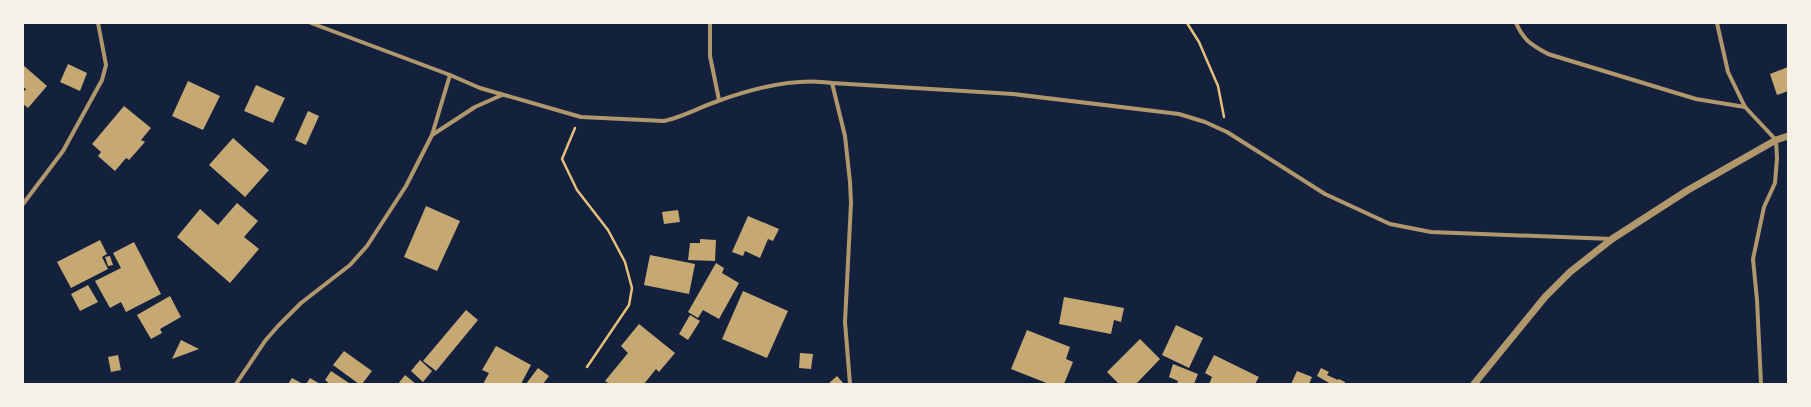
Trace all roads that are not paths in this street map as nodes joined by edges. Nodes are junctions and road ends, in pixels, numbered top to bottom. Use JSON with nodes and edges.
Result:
{"nodes":[{"id":1,"x":98,"y":23,"type":"edge"},
{"id":2,"x":311,"y":23,"type":"edge"},
{"id":3,"x":710,"y":23,"type":"edge"},
{"id":4,"x":1516,"y":23,"type":"edge"},
{"id":5,"x":1717,"y":23,"type":"edge"},
{"id":6,"x":450,"y":75,"type":"junction"},
{"id":7,"x":832,"y":83,"type":"junction"},
{"id":8,"x":502,"y":94,"type":"junction"},
{"id":9,"x":719,"y":100,"type":"junction"},
{"id":10,"x":1745,"y":108,"type":"junction"},
{"id":11,"x":432,"y":135,"type":"junction"},
{"id":12,"x":1788,"y":136,"type":"edge"},
{"id":13,"x":1776,"y":140,"type":"junction"},
{"id":14,"x":23,"y":204,"type":"edge"},
{"id":15,"x":1612,"y":239,"type":"junction"},
{"id":16,"x":236,"y":384,"type":"edge"},
{"id":17,"x":850,"y":384,"type":"edge"},
{"id":18,"x":1474,"y":384,"type":"edge"},
{"id":19,"x":1761,"y":384,"type":"edge"}],
"edges":[{"from":1,"to":14,"type":"street"},
{"from":2,"to":6,"type":"street"},
{"from":3,"to":9,"type":"street"},
{"from":4,"to":10,"type":"street"},
{"from":5,"to":10,"type":"street"},
{"from":6,"to":8,"type":"street"},
{"from":6,"to":11,"type":"street"},
{"from":7,"to":9,"type":"street"},
{"from":7,"to":15,"type":"street"},
{"from":7,"to":17,"type":"street"},
{"from":8,"to":9,"type":"street"},
{"from":8,"to":11,"type":"street"},
{"from":10,"to":13,"type":"street"},
{"from":11,"to":16,"type":"street"},
{"from":12,"to":13,"type":"street"},
{"from":13,"to":15,"type":"street"},
{"from":13,"to":19,"type":"street"},
{"from":15,"to":18,"type":"street"}]}
